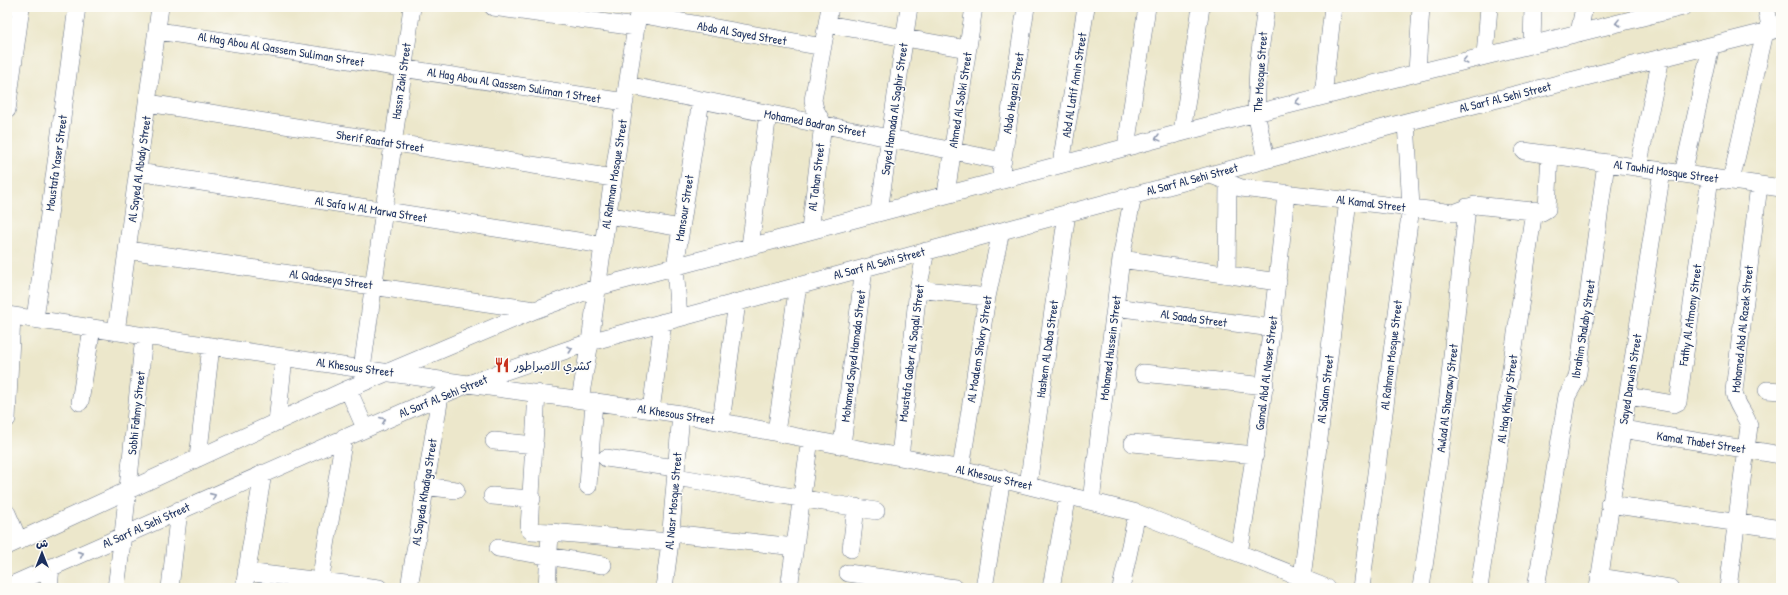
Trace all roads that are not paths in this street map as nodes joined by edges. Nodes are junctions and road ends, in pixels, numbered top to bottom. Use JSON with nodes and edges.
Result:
{"nodes":[{"id":1,"x":22,"y":7,"type":"edge"},
{"id":2,"x":77,"y":7,"type":"edge"},
{"id":3,"x":160,"y":7,"type":"edge"},
{"id":4,"x":412,"y":7,"type":"edge"},
{"id":5,"x":492,"y":7,"type":"edge"},
{"id":6,"x":830,"y":7,"type":"edge"},
{"id":7,"x":909,"y":7,"type":"edge"},
{"id":8,"x":974,"y":7,"type":"edge"},
{"id":9,"x":1026,"y":7,"type":"edge"},
{"id":10,"x":1086,"y":7,"type":"edge"},
{"id":11,"x":1147,"y":7,"type":"edge"},
{"id":12,"x":1201,"y":7,"type":"edge"},
{"id":13,"x":1266,"y":7,"type":"edge"},
{"id":14,"x":1333,"y":7,"type":"edge"},
{"id":15,"x":1421,"y":7,"type":"edge"},
{"id":16,"x":1489,"y":7,"type":"edge"},
{"id":17,"x":1533,"y":7,"type":"edge"},
{"id":18,"x":1584,"y":7,"type":"edge"},
{"id":19,"x":1683,"y":7,"type":"edge"},
{"id":20,"x":1766,"y":7,"type":"edge"},
{"id":21,"x":526,"y":9,"type":"edge"},
{"id":22,"x":594,"y":14,"type":"edge"},
{"id":23,"x":638,"y":16,"type":"edge"},
{"id":24,"x":827,"y":24,"type":"junction"},
{"id":25,"x":1772,"y":30,"type":"edge"},
{"id":26,"x":158,"y":31,"type":"junction"},
{"id":27,"x":1579,"y":33,"type":"junction"},
{"id":28,"x":905,"y":38,"type":"junction"},
{"id":29,"x":1532,"y":44,"type":"junction"},
{"id":30,"x":1711,"y":46,"type":"junction"},
{"id":31,"x":823,"y":47,"type":"junction"},
{"id":32,"x":967,"y":49,"type":"junction"},
{"id":33,"x":1485,"y":56,"type":"junction"},
{"id":34,"x":1661,"y":58,"type":"junction"},
{"id":35,"x":403,"y":68,"type":"junction"},
{"id":36,"x":1417,"y":72,"type":"junction"},
{"id":37,"x":627,"y":85,"type":"junction"},
{"id":38,"x":1323,"y":96,"type":"junction"},
{"id":39,"x":701,"y":100,"type":"junction"},
{"id":40,"x":625,"y":102,"type":"junction"},
{"id":41,"x":148,"y":103,"type":"junction"},
{"id":42,"x":7,"y":110,"type":"edge"},
{"id":43,"x":1256,"y":113,"type":"junction"},
{"id":44,"x":768,"y":114,"type":"junction"},
{"id":45,"x":1406,"y":122,"type":"junction"},
{"id":46,"x":823,"y":124,"type":"junction"},
{"id":47,"x":1182,"y":132,"type":"junction"},
{"id":48,"x":890,"y":138,"type":"junction"},
{"id":49,"x":393,"y":143,"type":"junction"},
{"id":50,"x":1126,"y":147,"type":"junction"},
{"id":51,"x":952,"y":151,"type":"junction"},
{"id":52,"x":1524,"y":151,"type":"dead end"},
{"id":53,"x":1550,"y":154,"type":"junction"},
{"id":54,"x":1266,"y":159,"type":"junction"},
{"id":55,"x":1003,"y":161,"type":"junction"},
{"id":56,"x":1606,"y":162,"type":"junction"},
{"id":57,"x":1061,"y":164,"type":"junction"},
{"id":58,"x":1638,"y":167,"type":"junction"},
{"id":59,"x":1662,"y":171,"type":"junction"},
{"id":60,"x":138,"y":172,"type":"junction"},
{"id":61,"x":1683,"y":174,"type":"junction"},
{"id":62,"x":1209,"y":175,"type":"junction"},
{"id":63,"x":613,"y":178,"type":"junction"},
{"id":64,"x":1710,"y":178,"type":"junction"},
{"id":65,"x":1000,"y":180,"type":"junction"},
{"id":66,"x":1731,"y":180,"type":"junction"},
{"id":67,"x":1228,"y":183,"type":"junction"},
{"id":68,"x":1759,"y":185,"type":"junction"},
{"id":69,"x":1781,"y":188,"type":"edge"},
{"id":70,"x":1286,"y":193,"type":"junction"},
{"id":71,"x":946,"y":194,"type":"junction"},
{"id":72,"x":1133,"y":195,"type":"junction"},
{"id":73,"x":1348,"y":200,"type":"junction"},
{"id":74,"x":1411,"y":207,"type":"junction"},
{"id":75,"x":1467,"y":207,"type":"junction"},
{"id":76,"x":1534,"y":210,"type":"junction"},
{"id":77,"x":383,"y":211,"type":"junction"},
{"id":78,"x":880,"y":212,"type":"junction"},
{"id":79,"x":1067,"y":213,"type":"junction"},
{"id":80,"x":607,"y":215,"type":"junction"},
{"id":81,"x":681,"y":228,"type":"junction"},
{"id":82,"x":810,"y":230,"type":"junction"},
{"id":83,"x":1001,"y":230,"type":"junction"},
{"id":84,"x":603,"y":246,"type":"junction"},
{"id":85,"x":750,"y":246,"type":"junction"},
{"id":86,"x":128,"y":250,"type":"junction"},
{"id":87,"x":926,"y":251,"type":"junction"},
{"id":88,"x":1121,"y":259,"type":"junction"},
{"id":89,"x":675,"y":266,"type":"junction"},
{"id":90,"x":864,"y":268,"type":"junction"},
{"id":91,"x":1227,"y":275,"type":"junction"},
{"id":92,"x":1278,"y":282,"type":"junction"},
{"id":93,"x":373,"y":285,"type":"junction"},
{"id":94,"x":798,"y":285,"type":"junction"},
{"id":95,"x":598,"y":287,"type":"junction"},
{"id":96,"x":918,"y":289,"type":"junction"},
{"id":97,"x":987,"y":297,"type":"junction"},
{"id":98,"x":737,"y":302,"type":"junction"},
{"id":99,"x":1115,"y":307,"type":"junction"},
{"id":100,"x":535,"y":310,"type":"junction"},
{"id":101,"x":10,"y":315,"type":"edge"},
{"id":102,"x":35,"y":319,"type":"junction"},
{"id":103,"x":671,"y":319,"type":"junction"},
{"id":104,"x":92,"y":328,"type":"junction"},
{"id":105,"x":1272,"y":328,"type":"junction"},
{"id":106,"x":116,"y":332,"type":"junction"},
{"id":107,"x":144,"y":336,"type":"junction"},
{"id":108,"x":590,"y":342,"type":"junction"},
{"id":109,"x":211,"y":346,"type":"junction"},
{"id":110,"x":284,"y":357,"type":"junction"},
{"id":111,"x":362,"y":368,"type":"junction"},
{"id":112,"x":388,"y":372,"type":"junction"},
{"id":113,"x":1143,"y":373,"type":"dead end"},
{"id":114,"x":471,"y":383,"type":"junction"},
{"id":115,"x":1265,"y":386,"type":"junction"},
{"id":116,"x":348,"y":389,"type":"junction"},
{"id":117,"x":8,"y":393,"type":"edge"},
{"id":118,"x":538,"y":393,"type":"junction"},
{"id":119,"x":440,"y":396,"type":"junction"},
{"id":120,"x":1628,"y":396,"type":"junction"},
{"id":121,"x":587,"y":400,"type":"junction"},
{"id":122,"x":80,"y":402,"type":"dead end"},
{"id":123,"x":651,"y":410,"type":"junction"},
{"id":124,"x":681,"y":414,"type":"junction"},
{"id":125,"x":7,"y":419,"type":"edge"},
{"id":126,"x":277,"y":422,"type":"junction"},
{"id":127,"x":721,"y":422,"type":"junction"},
{"id":128,"x":365,"y":428,"type":"junction"},
{"id":129,"x":1622,"y":429,"type":"junction"},
{"id":130,"x":776,"y":432,"type":"junction"},
{"id":131,"x":344,"y":437,"type":"junction"},
{"id":132,"x":810,"y":439,"type":"junction"},
{"id":133,"x":494,"y":441,"type":"dead end"},
{"id":134,"x":1133,"y":443,"type":"dead end"},
{"id":135,"x":535,"y":445,"type":"junction"},
{"id":136,"x":842,"y":445,"type":"junction"},
{"id":137,"x":1747,"y":450,"type":"junction"},
{"id":138,"x":1255,"y":455,"type":"junction"},
{"id":139,"x":1781,"y":455,"type":"edge"},
{"id":140,"x":900,"y":457,"type":"junction"},
{"id":141,"x":198,"y":458,"type":"junction"},
{"id":142,"x":606,"y":458,"type":"dead end"},
{"id":143,"x":962,"y":469,"type":"junction"},
{"id":144,"x":263,"y":473,"type":"junction"},
{"id":145,"x":676,"y":473,"type":"junction"},
{"id":146,"x":1002,"y":478,"type":"junction"},
{"id":147,"x":1028,"y":485,"type":"junction"},
{"id":148,"x":424,"y":486,"type":"junction"},
{"id":149,"x":588,"y":486,"type":"dead end"},
{"id":150,"x":128,"y":490,"type":"junction"},
{"id":151,"x":456,"y":490,"type":"dead end"},
{"id":152,"x":1068,"y":495,"type":"junction"},
{"id":153,"x":492,"y":496,"type":"dead end"},
{"id":154,"x":802,"y":498,"type":"junction"},
{"id":155,"x":532,"y":500,"type":"junction"},
{"id":156,"x":1091,"y":501,"type":"junction"},
{"id":157,"x":1609,"y":504,"type":"junction"},
{"id":158,"x":856,"y":507,"type":"junction"},
{"id":159,"x":179,"y":510,"type":"junction"},
{"id":160,"x":876,"y":511,"type":"dead end"},
{"id":161,"x":7,"y":513,"type":"edge"},
{"id":162,"x":1137,"y":513,"type":"junction"},
{"id":163,"x":1736,"y":523,"type":"junction"},
{"id":164,"x":1781,"y":530,"type":"edge"},
{"id":165,"x":550,"y":532,"type":"junction"},
{"id":166,"x":123,"y":535,"type":"junction"},
{"id":167,"x":671,"y":538,"type":"junction"},
{"id":168,"x":13,"y":544,"type":"edge"},
{"id":169,"x":795,"y":547,"type":"junction"},
{"id":170,"x":498,"y":548,"type":"dead end"},
{"id":171,"x":852,"y":549,"type":"dead end"},
{"id":172,"x":1239,"y":553,"type":"junction"},
{"id":173,"x":549,"y":556,"type":"junction"},
{"id":174,"x":603,"y":565,"type":"dead end"},
{"id":175,"x":51,"y":567,"type":"junction"},
{"id":176,"x":848,"y":573,"type":"dead end"},
{"id":177,"x":1302,"y":578,"type":"junction"},
{"id":178,"x":245,"y":580,"type":"edge"},
{"id":179,"x":1598,"y":583,"type":"edge"},
{"id":180,"x":320,"y":584,"type":"edge"},
{"id":181,"x":7,"y":587,"type":"edge"},
{"id":182,"x":49,"y":588,"type":"edge"},
{"id":183,"x":116,"y":588,"type":"edge"},
{"id":184,"x":170,"y":588,"type":"edge"},
{"id":185,"x":379,"y":588,"type":"edge"},
{"id":186,"x":409,"y":588,"type":"edge"},
{"id":187,"x":547,"y":588,"type":"edge"},
{"id":188,"x":664,"y":588,"type":"edge"},
{"id":189,"x":789,"y":588,"type":"edge"},
{"id":190,"x":955,"y":588,"type":"edge"},
{"id":191,"x":984,"y":588,"type":"edge"},
{"id":192,"x":1051,"y":588,"type":"edge"},
{"id":193,"x":1121,"y":588,"type":"edge"},
{"id":194,"x":1327,"y":588,"type":"edge"},
{"id":195,"x":1361,"y":588,"type":"edge"},
{"id":196,"x":1421,"y":588,"type":"edge"},
{"id":197,"x":1479,"y":588,"type":"edge"},
{"id":198,"x":1536,"y":588,"type":"edge"},
{"id":199,"x":1670,"y":588,"type":"edge"},
{"id":200,"x":1728,"y":588,"type":"edge"}],
"edges":[{"from":1,"to":42,"type":"street"},
{"from":2,"to":102,"type":"street","name":"Moustafa Yaser Street"},
{"from":3,"to":26,"type":"street","name":"Al Sayed Al Abady Street"},
{"from":4,"to":35,"type":"street","name":"Hassn Zaki Street"},
{"from":5,"to":21,"type":"street","name":"Abdo Al Sayed Street"},
{"from":6,"to":24,"type":"street"},
{"from":7,"to":28,"type":"street","name":"Sayed Hamada Al Saghir Street"},
{"from":8,"to":32,"type":"street","name":"Ahmed Al Sobki Street"},
{"from":9,"to":55,"type":"street","name":"Abdo Hegazi Street"},
{"from":10,"to":57,"type":"street","name":"Abd Al Latif Amin Street"},
{"from":11,"to":50,"type":"street"},
{"from":12,"to":47,"type":"street"},
{"from":13,"to":43,"type":"street","name":"The Mosque Street"},
{"from":14,"to":38,"type":"street"},
{"from":15,"to":36,"type":"street"},
{"from":16,"to":33,"type":"street"},
{"from":17,"to":29,"type":"street"},
{"from":18,"to":27,"type":"street"},
{"from":19,"to":27,"type":"street","one_way":true},
{"from":20,"to":25,"type":"street"},
{"from":21,"to":22,"type":"street","name":"Abdo Al Sayed Street"},
{"from":22,"to":23,"type":"street","name":"Abdo Al Sayed Street"},
{"from":23,"to":31,"type":"street","name":"Abdo Al Sayed Street"},
{"from":23,"to":37,"type":"street","name":"Al Rahman Mosque Street"},
{"from":24,"to":28,"type":"street"},
{"from":24,"to":31,"type":"street"},
{"from":25,"to":30,"type":"street","name":"Al Sarf Al Sehi Street"},
{"from":25,"to":66,"type":"street"},
{"from":26,"to":35,"type":"street","name":"Al Hag Abou Al Qassem Suliman Street"},
{"from":26,"to":41,"type":"street","name":"Al Sayed Al Abady Street"},
{"from":27,"to":29,"type":"street"},
{"from":28,"to":32,"type":"street"},
{"from":28,"to":48,"type":"street","name":"Sayed Hamada Al Saghir Street"},
{"from":29,"to":33,"type":"street"},
{"from":30,"to":34,"type":"street","name":"Al Sarf Al Sehi Street"},
{"from":30,"to":61,"type":"street"},
{"from":31,"to":46,"type":"street"},
{"from":32,"to":51,"type":"street","name":"Ahmed Al Sobki Street"},
{"from":33,"to":36,"type":"street","one_way":true},
{"from":34,"to":45,"type":"street","name":"Al Sarf Al Sehi Street"},
{"from":34,"to":58,"type":"street"},
{"from":35,"to":40,"type":"street","name":"Al Hag Abou Al Qassem Suliman 1 Street"},
{"from":35,"to":49,"type":"street","name":"Hassn Zaki Street"},
{"from":36,"to":38,"type":"street"},
{"from":37,"to":39,"type":"street","name":"Mohamed Badran Street"},
{"from":37,"to":40,"type":"street","name":"Al Rahman Mosque Street"},
{"from":38,"to":43,"type":"street","one_way":true},
{"from":39,"to":44,"type":"street","name":"Mohamed Badran Street"},
{"from":39,"to":81,"type":"street","name":"Mansour Street"},
{"from":40,"to":63,"type":"street","name":"Al Rahman Mosque Street"},
{"from":41,"to":49,"type":"street","name":"Sherif Raafat Street"},
{"from":41,"to":60,"type":"street","name":"Al Sayed Al Abady Street"},
{"from":43,"to":47,"type":"street"},
{"from":43,"to":54,"type":"street","name":"The Mosque Street"},
{"from":44,"to":46,"type":"street","name":"Mohamed Badran Street"},
{"from":44,"to":85,"type":"street"},
{"from":45,"to":54,"type":"street","name":"Al Sarf Al Sehi Street"},
{"from":45,"to":74,"type":"street","name":"Al Rahman Mosque Street"},
{"from":46,"to":48,"type":"street","name":"Mohamed Badran Street"},
{"from":46,"to":82,"type":"street","name":"Al Tahan Street"},
{"from":47,"to":50,"type":"street","one_way":true},
{"from":48,"to":51,"type":"street","name":"Mohamed Badran Street"},
{"from":48,"to":78,"type":"street","name":"Sayed Hamada Al Saghir Street"},
{"from":49,"to":63,"type":"street","name":"Sherif Raafat Street"},
{"from":49,"to":77,"type":"street","name":"Hassn Zaki Street"},
{"from":50,"to":57,"type":"street"},
{"from":51,"to":55,"type":"street","name":"Mohamed Badran Street"},
{"from":51,"to":71,"type":"street","name":"Ahmed Al Sobki Street"},
{"from":52,"to":53,"type":"street","name":"Al Tawhid Mosque Street"},
{"from":53,"to":56,"type":"street","name":"Al Tawhid Mosque Street"},
{"from":53,"to":76,"type":"street"},
{"from":54,"to":62,"type":"street","name":"Al Sarf Al Sehi Street"},
{"from":55,"to":65,"type":"street","name":"Abdo Hegazi Street"},
{"from":56,"to":58,"type":"street","name":"Al Tawhid Mosque Street"},
{"from":56,"to":198,"type":"street","name":"Ibrahim Shalaby Street"},
{"from":57,"to":65,"type":"street"},
{"from":58,"to":59,"type":"street","name":"Al Tawhid Mosque Street"},
{"from":59,"to":61,"type":"street","name":"Al Tawhid Mosque Street"},
{"from":59,"to":120,"type":"street","name":"Sayed Darwish Street"},
{"from":60,"to":77,"type":"street","name":"Al Safa W Al Marwa Street"},
{"from":60,"to":86,"type":"street","name":"Al Sayed Al Abady Street"},
{"from":61,"to":64,"type":"street","name":"Al Tawhid Mosque Street"},
{"from":62,"to":67,"type":"street","name":"Al Kamal Street"},
{"from":62,"to":72,"type":"street","name":"Al Sarf Al Sehi Street"},
{"from":63,"to":80,"type":"street","name":"Al Rahman Mosque Street"},
{"from":64,"to":66,"type":"street","name":"Al Tawhid Mosque Street"},
{"from":64,"to":120,"type":"street","name":"Fathy Al Atmony Street"},
{"from":65,"to":71,"type":"street"},
{"from":66,"to":68,"type":"street","name":"Al Tawhid Mosque Street"},
{"from":67,"to":70,"type":"street","name":"Al Kamal Street"},
{"from":67,"to":91,"type":"street"},
{"from":68,"to":69,"type":"street","name":"Al Tawhid Mosque Street"},
{"from":68,"to":137,"type":"street","name":"Mohamed Abd Al Razek Street"},
{"from":70,"to":73,"type":"street","name":"Al Kamal Street"},
{"from":70,"to":92,"type":"street","name":"Gamal Abd Al Naser Street"},
{"from":71,"to":78,"type":"street"},
{"from":72,"to":79,"type":"street","name":"Al Sarf Al Sehi Street"},
{"from":72,"to":88,"type":"street","name":"Mohamed Hussein Street"},
{"from":73,"to":74,"type":"street","name":"Al Kamal Street"},
{"from":73,"to":177,"type":"street","name":"Al Salam Street"},
{"from":74,"to":75,"type":"street","name":"Al Kamal Street"},
{"from":74,"to":195,"type":"street","name":"Al Rahman Mosque Street"},
{"from":75,"to":76,"type":"street","name":"Al Kamal Street"},
{"from":75,"to":196,"type":"street","name":"Awlad Al Shaarawy Street"},
{"from":76,"to":197,"type":"street","name":"Al Hag Khairy Street"},
{"from":77,"to":84,"type":"street","name":"Al Safa W Al Marwa Street"},
{"from":77,"to":93,"type":"street","name":"Hassn Zaki Street"},
{"from":78,"to":82,"type":"street"},
{"from":79,"to":83,"type":"street","name":"Al Sarf Al Sehi Street"},
{"from":79,"to":147,"type":"street","name":"Hashem Al Daba Street"},
{"from":80,"to":81,"type":"street"},
{"from":80,"to":84,"type":"street","name":"Al Rahman Mosque Street"},
{"from":81,"to":89,"type":"street","name":"Mansour Street"},
{"from":82,"to":85,"type":"street"},
{"from":83,"to":87,"type":"street","name":"Al Sarf Al Sehi Street"},
{"from":83,"to":97,"type":"street","name":"Al Moalem Shokry Street"},
{"from":84,"to":95,"type":"street","name":"Al Rahman Mosque Street"},
{"from":85,"to":89,"type":"street"},
{"from":86,"to":93,"type":"street","name":"Al Qadeseya Street"},
{"from":86,"to":106,"type":"street","name":"Al Sayed Al Abady Street"},
{"from":87,"to":90,"type":"street","name":"Al Sarf Al Sehi Street"},
{"from":87,"to":96,"type":"street","name":"Moustafa Gaber Al Saqali Street"},
{"from":88,"to":91,"type":"street"},
{"from":88,"to":99,"type":"street","name":"Mohamed Hussein Street"},
{"from":89,"to":95,"type":"street"},
{"from":89,"to":103,"type":"street","name":"Mansour Street"},
{"from":90,"to":94,"type":"street","name":"Al Sarf Al Sehi Street"},
{"from":90,"to":136,"type":"street","name":"Mohamed Sayed Hamada Street"},
{"from":91,"to":92,"type":"street"},
{"from":92,"to":105,"type":"street","name":"Gamal Abd Al Naser Street"},
{"from":93,"to":100,"type":"street","name":"Al Qadeseya Street"},
{"from":93,"to":111,"type":"street","name":"Hassn Zaki Street"},
{"from":94,"to":98,"type":"street","name":"Al Sarf Al Sehi Street"},
{"from":94,"to":130,"type":"street"},
{"from":95,"to":100,"type":"street"},
{"from":95,"to":108,"type":"street","name":"Al Rahman Mosque Street"},
{"from":96,"to":97,"type":"street"},
{"from":96,"to":140,"type":"street","name":"Moustafa Gaber Al Saqali Street"},
{"from":97,"to":143,"type":"street","name":"Al Moalem Shokry Street"},
{"from":98,"to":103,"type":"street","name":"Al Sarf Al Sehi Street"},
{"from":98,"to":127,"type":"street"},
{"from":99,"to":105,"type":"street","name":"Al Saada Street"},
{"from":99,"to":156,"type":"street","name":"Mohamed Hussein Street"},
{"from":100,"to":112,"type":"street"},
{"from":101,"to":102,"type":"street","name":"Al Khesous Street"},
{"from":101,"to":117,"type":"street"},
{"from":102,"to":104,"type":"street","name":"Al Khesous Street"},
{"from":103,"to":108,"type":"street","name":"Al Sarf Al Sehi Street"},
{"from":103,"to":123,"type":"street","name":"Mansour Street"},
{"from":104,"to":106,"type":"street","name":"Al Khesous Street"},
{"from":104,"to":122,"type":"street"},
{"from":105,"to":115,"type":"street","name":"Gamal Abd Al Naser Street"},
{"from":106,"to":107,"type":"street","name":"Al Khesous Street"},
{"from":107,"to":109,"type":"street","name":"Al Khesous Street"},
{"from":107,"to":150,"type":"street","name":"Sobhi Fahmy Street"},
{"from":114,"to":108,"type":"street","name":"Al Sarf Al Sehi Street","one_way":true},
{"from":108,"to":121,"type":"street","name":"Al Rahman Mosque Street"},
{"from":109,"to":110,"type":"street","name":"Al Khesous Street"},
{"from":109,"to":141,"type":"street"},
{"from":110,"to":111,"type":"street","name":"Al Khesous Street"},
{"from":110,"to":126,"type":"street"},
{"from":111,"to":112,"type":"street","name":"Al Khesous Street"},
{"from":112,"to":114,"type":"street","name":"Al Khesous Street"},
{"from":112,"to":116,"type":"street"},
{"from":113,"to":115,"type":"street"},
{"from":114,"to":118,"type":"street","name":"Al Khesous Street"},
{"from":114,"to":119,"type":"street","name":"Al Sarf Al Sehi Street"},
{"from":115,"to":138,"type":"street","name":"Gamal Abd Al Naser Street"},
{"from":116,"to":126,"type":"street"},
{"from":116,"to":128,"type":"street"},
{"from":117,"to":125,"type":"street"},
{"from":118,"to":121,"type":"street","name":"Al Khesous Street"},
{"from":118,"to":135,"type":"street"},
{"from":128,"to":119,"type":"street","name":"Al Sarf Al Sehi Street","one_way":true},
{"from":119,"to":148,"type":"street","name":"Al Sayeda Khadiga Street"},
{"from":120,"to":129,"type":"street","name":"Sayed Darwish Street"},
{"from":121,"to":123,"type":"street","name":"Al Khesous Street"},
{"from":121,"to":149,"type":"street","name":"Al Rahman Mosque Street"},
{"from":123,"to":124,"type":"street","name":"Al Khesous Street"},
{"from":124,"to":127,"type":"street","name":"Al Khesous Street"},
{"from":124,"to":145,"type":"street","name":"Al Nasr Mosque Street"},
{"from":126,"to":141,"type":"street"},
{"from":127,"to":130,"type":"street","name":"Al Khesous Street"},
{"from":128,"to":131,"type":"street","name":"Al Sarf Al Sehi Street"},
{"from":129,"to":137,"type":"street","name":"Kamal Thabet Street"},
{"from":129,"to":157,"type":"street","name":"Sayed Darwish Street"},
{"from":130,"to":132,"type":"street","name":"Al Khesous Street"},
{"from":131,"to":144,"type":"street","name":"Al Sarf Al Sehi Street"},
{"from":131,"to":180,"type":"street"},
{"from":132,"to":136,"type":"street","name":"Al Khesous Street"},
{"from":132,"to":154,"type":"street"},
{"from":133,"to":135,"type":"street"},
{"from":134,"to":138,"type":"street"},
{"from":135,"to":155,"type":"street"},
{"from":136,"to":140,"type":"street","name":"Al Khesous Street"},
{"from":137,"to":139,"type":"street","name":"Kamal Thabet Street"},
{"from":137,"to":163,"type":"street","name":"Mohamed Abd Al Razek Street"},
{"from":138,"to":172,"type":"street","name":"Gamal Abd Al Naser Street"},
{"from":140,"to":143,"type":"street","name":"Al Khesous Street"},
{"from":141,"to":150,"type":"street"},
{"from":142,"to":145,"type":"street"},
{"from":143,"to":146,"type":"street","name":"Al Khesous Street"},
{"from":159,"to":144,"type":"street","name":"Al Sarf Al Sehi Street","one_way":true},
{"from":144,"to":178,"type":"street"},
{"from":145,"to":154,"type":"street"},
{"from":145,"to":167,"type":"street","name":"Al Nasr Mosque Street"},
{"from":146,"to":147,"type":"street","name":"Al Khesous Street"},
{"from":146,"to":191,"type":"street"},
{"from":147,"to":152,"type":"street","name":"Al Khesous Street"},
{"from":148,"to":151,"type":"street"},
{"from":148,"to":186,"type":"street","name":"Al Sayeda Khadiga Street"},
{"from":150,"to":166,"type":"street","name":"Sobhi Fahmy Street"},
{"from":150,"to":168,"type":"street"},
{"from":152,"to":156,"type":"street","name":"Al Khesous Street"},
{"from":152,"to":192,"type":"street"},
{"from":153,"to":155,"type":"street"},
{"from":154,"to":158,"type":"street"},
{"from":154,"to":169,"type":"street"},
{"from":155,"to":165,"type":"street"},
{"from":156,"to":162,"type":"street","name":"Al Khesous Street"},
{"from":157,"to":163,"type":"street"},
{"from":157,"to":179,"type":"street","name":"Sayed Darwish Street"},
{"from":158,"to":160,"type":"street"},
{"from":158,"to":171,"type":"street"},
{"from":159,"to":166,"type":"street","name":"Al Sarf Al Sehi Street"},
{"from":159,"to":184,"type":"street"},
{"from":161,"to":168,"type":"street"},
{"from":162,"to":172,"type":"street","name":"Al Khesous Street"},
{"from":162,"to":193,"type":"street"},
{"from":163,"to":164,"type":"street"},
{"from":163,"to":200,"type":"street","name":"Mohamed Abd Al Razek Street"},
{"from":165,"to":167,"type":"street"},
{"from":165,"to":173,"type":"street"},
{"from":175,"to":166,"type":"street","name":"Al Sarf Al Sehi Street","one_way":true},
{"from":166,"to":183,"type":"street","name":"Sobhi Fahmy Street"},
{"from":167,"to":169,"type":"street"},
{"from":167,"to":188,"type":"street","name":"Al Nasr Mosque Street"},
{"from":169,"to":189,"type":"street"},
{"from":170,"to":173,"type":"street"},
{"from":172,"to":177,"type":"street","name":"Al Khesous Street"},
{"from":173,"to":174,"type":"street"},
{"from":173,"to":187,"type":"street"},
{"from":175,"to":181,"type":"street","name":"Al Sarf Al Sehi Street"},
{"from":175,"to":182,"type":"street"},
{"from":176,"to":190,"type":"street"},
{"from":177,"to":194,"type":"street","name":"Al Khesous Street"},
{"from":178,"to":180,"type":"street"},
{"from":179,"to":199,"type":"street"},
{"from":180,"to":185,"type":"street"}]}
